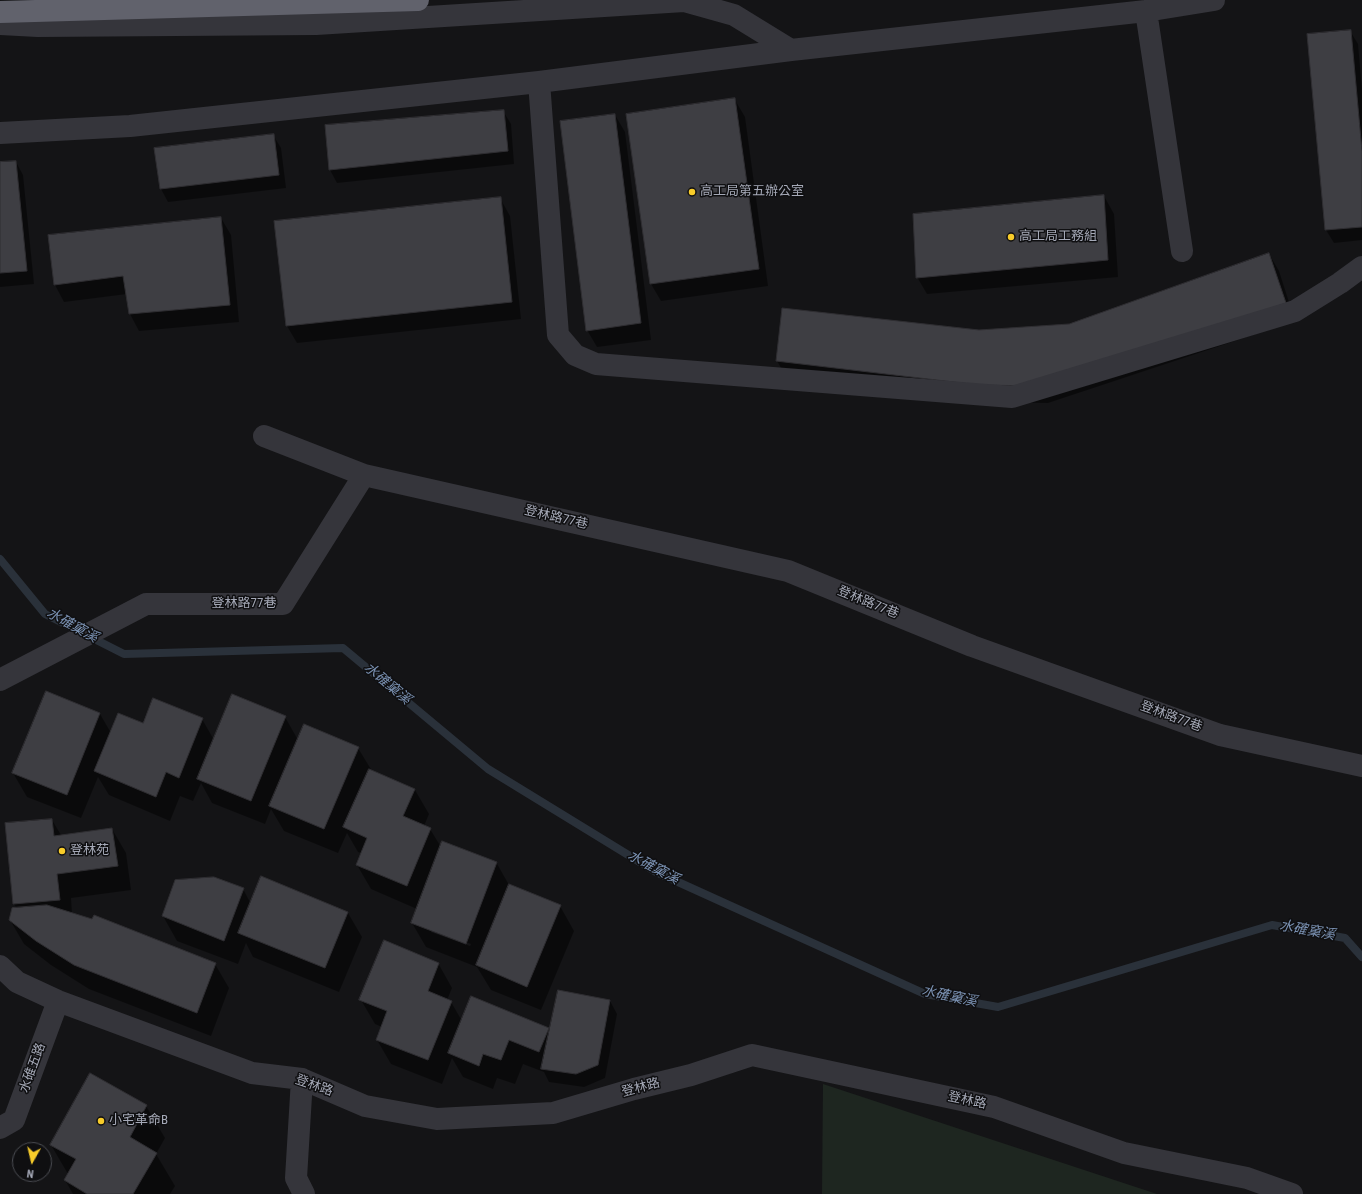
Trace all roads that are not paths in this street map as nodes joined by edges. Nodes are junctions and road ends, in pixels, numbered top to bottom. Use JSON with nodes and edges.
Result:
{"nodes":[{"id":1,"x":418,"y":0,"type":"edge"},
{"id":2,"x":1214,"y":0,"type":"edge"},
{"id":3,"x":1146,"y":11,"type":"junction"},
{"id":4,"x":0,"y":12,"type":"edge"},
{"id":5,"x":0,"y":24,"type":"edge"},
{"id":6,"x":791,"y":50,"type":"junction"},
{"id":7,"x":539,"y":82,"type":"junction"},
{"id":8,"x":0,"y":133,"type":"edge"},
{"id":9,"x":1182,"y":251,"type":"dead end"},
{"id":10,"x":1362,"y":267,"type":"edge"},
{"id":11,"x":264,"y":436,"type":"dead end"},
{"id":12,"x":364,"y":475,"type":"junction"},
{"id":13,"x":0,"y":680,"type":"edge"},
{"id":14,"x":1362,"y":766,"type":"edge"},
{"id":15,"x":0,"y":966,"type":"edge"},
{"id":16,"x":58,"y":1000,"type":"junction"},
{"id":17,"x":302,"y":1079,"type":"junction"},
{"id":18,"x":0,"y":1128,"type":"edge"},
{"id":19,"x":304,"y":1194,"type":"edge"},
{"id":20,"x":1292,"y":1194,"type":"edge"}],
"edges":[{"from":1,"to":4,"type":"highway"},
{"from":2,"to":3,"type":"street"},
{"from":3,"to":6,"type":"street"},
{"from":3,"to":9,"type":"street"},
{"from":5,"to":6,"type":"street"},
{"from":6,"to":7,"type":"street"},
{"from":7,"to":8,"type":"street"},
{"from":7,"to":10,"type":"street"},
{"from":11,"to":12,"type":"street","name":"登林路77巷"},
{"from":12,"to":13,"type":"street","name":"登林路77巷"},
{"from":12,"to":14,"type":"street","name":"登林路77巷"},
{"from":15,"to":16,"type":"street","name":"登林路"},
{"from":16,"to":17,"type":"street","name":"登林路"},
{"from":16,"to":18,"type":"street","name":"水碓五路"},
{"from":17,"to":19,"type":"street"},
{"from":17,"to":20,"type":"street","name":"登林路"}]}
